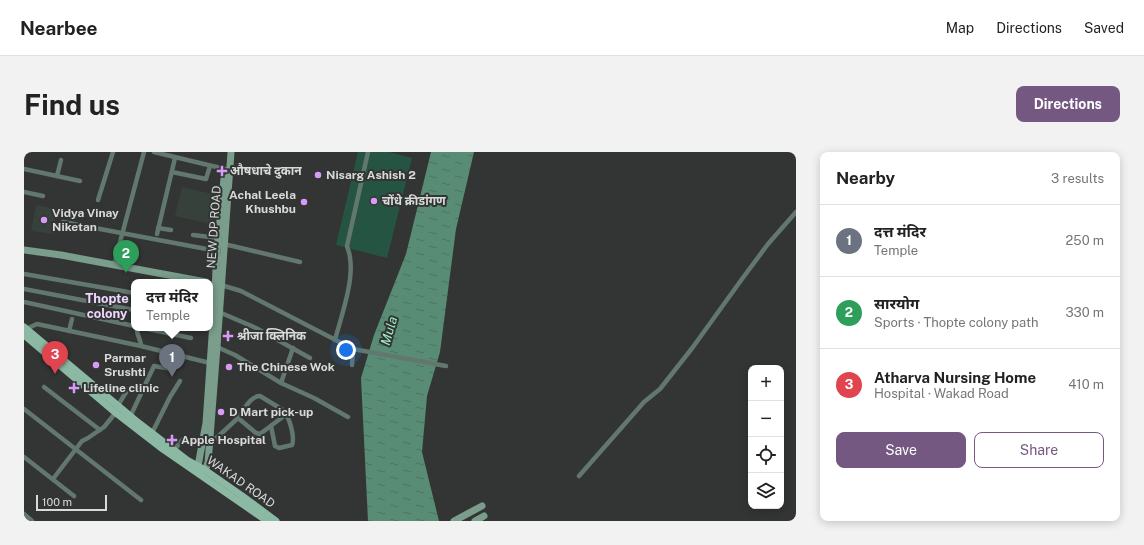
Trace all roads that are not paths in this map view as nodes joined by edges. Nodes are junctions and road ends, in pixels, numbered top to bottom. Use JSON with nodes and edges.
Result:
{"nodes":[{"id":1,"x":113,"y":152,"type":"edge"},
{"id":2,"x":144,"y":152,"type":"edge"},
{"id":3,"x":154,"y":152,"type":"edge"},
{"id":4,"x":226,"y":152,"type":"edge"},
{"id":5,"x":230,"y":152,"type":"edge"},
{"id":6,"x":368,"y":152,"type":"edge"},
{"id":7,"x":175,"y":158,"type":"junction"},
{"id":8,"x":61,"y":160,"type":"dead end"},
{"id":9,"x":210,"y":166,"type":"junction"},
{"id":10,"x":24,"y":169,"type":"edge"},
{"id":11,"x":225,"y":169,"type":"junction"},
{"id":12,"x":172,"y":172,"type":"junction"},
{"id":13,"x":57,"y":176,"type":"junction"},
{"id":14,"x":80,"y":181,"type":"dead end"},
{"id":15,"x":24,"y":192,"type":"edge"},
{"id":16,"x":43,"y":196,"type":"dead end"},
{"id":17,"x":98,"y":200,"type":"dead end"},
{"id":18,"x":796,"y":212,"type":"edge"},
{"id":19,"x":63,"y":222,"type":"dead end"},
{"id":20,"x":158,"y":228,"type":"junction"},
{"id":21,"x":171,"y":230,"type":"dead end"},
{"id":22,"x":122,"y":234,"type":"junction"},
{"id":23,"x":157,"y":234,"type":"dead end"},
{"id":24,"x":193,"y":235,"type":"dead end"},
{"id":25,"x":221,"y":241,"type":"junction"},
{"id":26,"x":24,"y":250,"type":"edge"},
{"id":27,"x":217,"y":251,"type":"junction"},
{"id":28,"x":300,"y":262,"type":"dead end"},
{"id":29,"x":114,"y":265,"type":"junction"},
{"id":30,"x":24,"y":274,"type":"edge"},
{"id":31,"x":190,"y":279,"type":"edge"},
{"id":32,"x":215,"y":284,"type":"edge"},
{"id":33,"x":24,"y":289,"type":"edge"},
{"id":34,"x":131,"y":292,"type":"edge"},
{"id":35,"x":24,"y":302,"type":"edge"},
{"id":36,"x":131,"y":309,"type":"edge"},
{"id":37,"x":214,"y":309,"type":"edge"},
{"id":38,"x":72,"y":319,"type":"dead end"},
{"id":39,"x":131,"y":325,"type":"edge"},
{"id":40,"x":25,"y":330,"type":"edge"},
{"id":41,"x":68,"y":331,"type":"junction"},
{"id":42,"x":138,"y":331,"type":"edge"},
{"id":43,"x":157,"y":331,"type":"edge"},
{"id":44,"x":212,"y":331,"type":"edge"},
{"id":45,"x":191,"y":338,"type":"dead end"},
{"id":46,"x":335,"y":340,"type":"junction"},
{"id":47,"x":141,"y":346,"type":"junction"},
{"id":48,"x":217,"y":347,"type":"junction"},
{"id":49,"x":293,"y":348,"type":"junction"},
{"id":50,"x":353,"y":349,"type":"junction"},
{"id":51,"x":310,"y":358,"type":"dead end"},
{"id":52,"x":210,"y":363,"type":"junction"},
{"id":53,"x":352,"y":365,"type":"dead end"},
{"id":54,"x":446,"y":366,"type":"dead end"},
{"id":55,"x":172,"y":369,"type":"dead end"},
{"id":56,"x":180,"y":381,"type":"dead end"},
{"id":57,"x":281,"y":383,"type":"junction"},
{"id":58,"x":44,"y":387,"type":"dead end"},
{"id":59,"x":128,"y":389,"type":"dead end"},
{"id":60,"x":24,"y":409,"type":"edge"},
{"id":61,"x":118,"y":409,"type":"junction"},
{"id":62,"x":285,"y":413,"type":"junction"},
{"id":63,"x":130,"y":416,"type":"junction"},
{"id":64,"x":348,"y":416,"type":"dead end"},
{"id":65,"x":238,"y":418,"type":"junction"},
{"id":66,"x":271,"y":426,"type":"junction"},
{"id":67,"x":100,"y":430,"type":"junction"},
{"id":68,"x":152,"y":433,"type":"junction"},
{"id":69,"x":185,"y":437,"type":"dead end"},
{"id":70,"x":209,"y":444,"type":"junction"},
{"id":71,"x":75,"y":449,"type":"junction"},
{"id":72,"x":174,"y":450,"type":"junction"},
{"id":73,"x":24,"y":456,"type":"edge"},
{"id":74,"x":200,"y":471,"type":"junction"},
{"id":75,"x":579,"y":476,"type":"dead end"},
{"id":76,"x":53,"y":479,"type":"junction"},
{"id":77,"x":74,"y":496,"type":"dead end"},
{"id":78,"x":141,"y":500,"type":"dead end"},
{"id":79,"x":482,"y":506,"type":"dead end"},
{"id":80,"x":24,"y":514,"type":"edge"},
{"id":81,"x":484,"y":516,"type":"dead end"},
{"id":82,"x":32,"y":521,"type":"edge"},
{"id":83,"x":267,"y":521,"type":"edge"},
{"id":84,"x":276,"y":521,"type":"edge"},
{"id":85,"x":454,"y":521,"type":"edge"},
{"id":86,"x":475,"y":521,"type":"edge"}],
"edges":[{"from":1,"to":17,"type":"street"},
{"from":2,"to":22,"type":"street"},
{"from":3,"to":7,"type":"street"},
{"from":4,"to":11,"type":"main road","name":"NEW DP ROAD"},
{"from":5,"to":25,"type":"main road","name":"NEW DP ROAD"},
{"from":6,"to":46,"type":"street"},
{"from":7,"to":9,"type":"street"},
{"from":7,"to":12,"type":"street"},
{"from":8,"to":13,"type":"street"},
{"from":9,"to":11,"type":"street"},
{"from":9,"to":12,"type":"street"},
{"from":10,"to":13,"type":"street"},
{"from":11,"to":25,"type":"main road","name":"NEW DP ROAD"},
{"from":12,"to":20,"type":"street"},
{"from":13,"to":14,"type":"street"},
{"from":15,"to":16,"type":"street"},
{"from":18,"to":75,"type":"street"},
{"from":19,"to":22,"type":"street"},
{"from":20,"to":21,"type":"street"},
{"from":20,"to":23,"type":"street"},
{"from":22,"to":27,"type":"street"},
{"from":22,"to":29,"type":"street"},
{"from":24,"to":25,"type":"street"},
{"from":25,"to":27,"type":"main road","name":"NEW DP ROAD"},
{"from":25,"to":28,"type":"street"},
{"from":25,"to":32,"type":"main road","name":"NEW DP ROAD"},
{"from":26,"to":29,"type":"main road"},
{"from":27,"to":32,"type":"main road","name":"NEW DP ROAD"},
{"from":29,"to":31,"type":"main road"},
{"from":30,"to":34,"type":"street"},
{"from":32,"to":37,"type":"main road","name":"NEW DP ROAD"},
{"from":32,"to":46,"type":"street"},
{"from":33,"to":36,"type":"street"},
{"from":35,"to":39,"type":"street"},
{"from":37,"to":48,"type":"main road","name":"NEW DP ROAD"},
{"from":37,"to":49,"type":"street"},
{"from":38,"to":41,"type":"street"},
{"from":40,"to":41,"type":"street"},
{"from":40,"to":61,"type":"main road","name":"WAKAD ROAD"},
{"from":41,"to":47,"type":"street"},
{"from":42,"to":47,"type":"street"},
{"from":43,"to":45,"type":"street"},
{"from":44,"to":52,"type":"main road","name":"NEW DP ROAD"},
{"from":46,"to":50,"type":"street"},
{"from":47,"to":52,"type":"street"},
{"from":48,"to":57,"type":"street"},
{"from":48,"to":70,"type":"main road","name":"NEW DP ROAD"},
{"from":49,"to":51,"type":"street"},
{"from":49,"to":57,"type":"street"},
{"from":50,"to":53,"type":"street"},
{"from":50,"to":54,"type":"street"},
{"from":52,"to":74,"type":"main road","name":"NEW DP ROAD"},
{"from":55,"to":63,"type":"street"},
{"from":56,"to":68,"type":"street"},
{"from":57,"to":64,"type":"street"},
{"from":58,"to":67,"type":"street"},
{"from":59,"to":61,"type":"street"},
{"from":60,"to":71,"type":"street"},
{"from":61,"to":63,"type":"main road","name":"WAKAD ROAD"},
{"from":61,"to":67,"type":"street"},
{"from":61,"to":74,"type":"main road","name":"WAKAD ROAD"},
{"from":62,"to":65,"type":"street"},
{"from":62,"to":66,"type":"street"},
{"from":62,"to":66,"type":"street"},
{"from":63,"to":68,"type":"main road","name":"WAKAD ROAD"},
{"from":65,"to":66,"type":"street"},
{"from":65,"to":70,"type":"street"},
{"from":67,"to":71,"type":"street"},
{"from":68,"to":72,"type":"main road","name":"WAKAD ROAD"},
{"from":69,"to":72,"type":"street"},
{"from":70,"to":74,"type":"main road","name":"NEW DP ROAD"},
{"from":71,"to":76,"type":"street"},
{"from":71,"to":78,"type":"street"},
{"from":72,"to":74,"type":"main road","name":"WAKAD ROAD"},
{"from":73,"to":76,"type":"street"},
{"from":74,"to":83,"type":"main road","name":"WAKAD ROAD"},
{"from":74,"to":84,"type":"main road","name":"WAKAD ROAD"},
{"from":76,"to":77,"type":"street"},
{"from":79,"to":85,"type":"main road"},
{"from":80,"to":82,"type":"street"},
{"from":81,"to":86,"type":"main road"}]}
